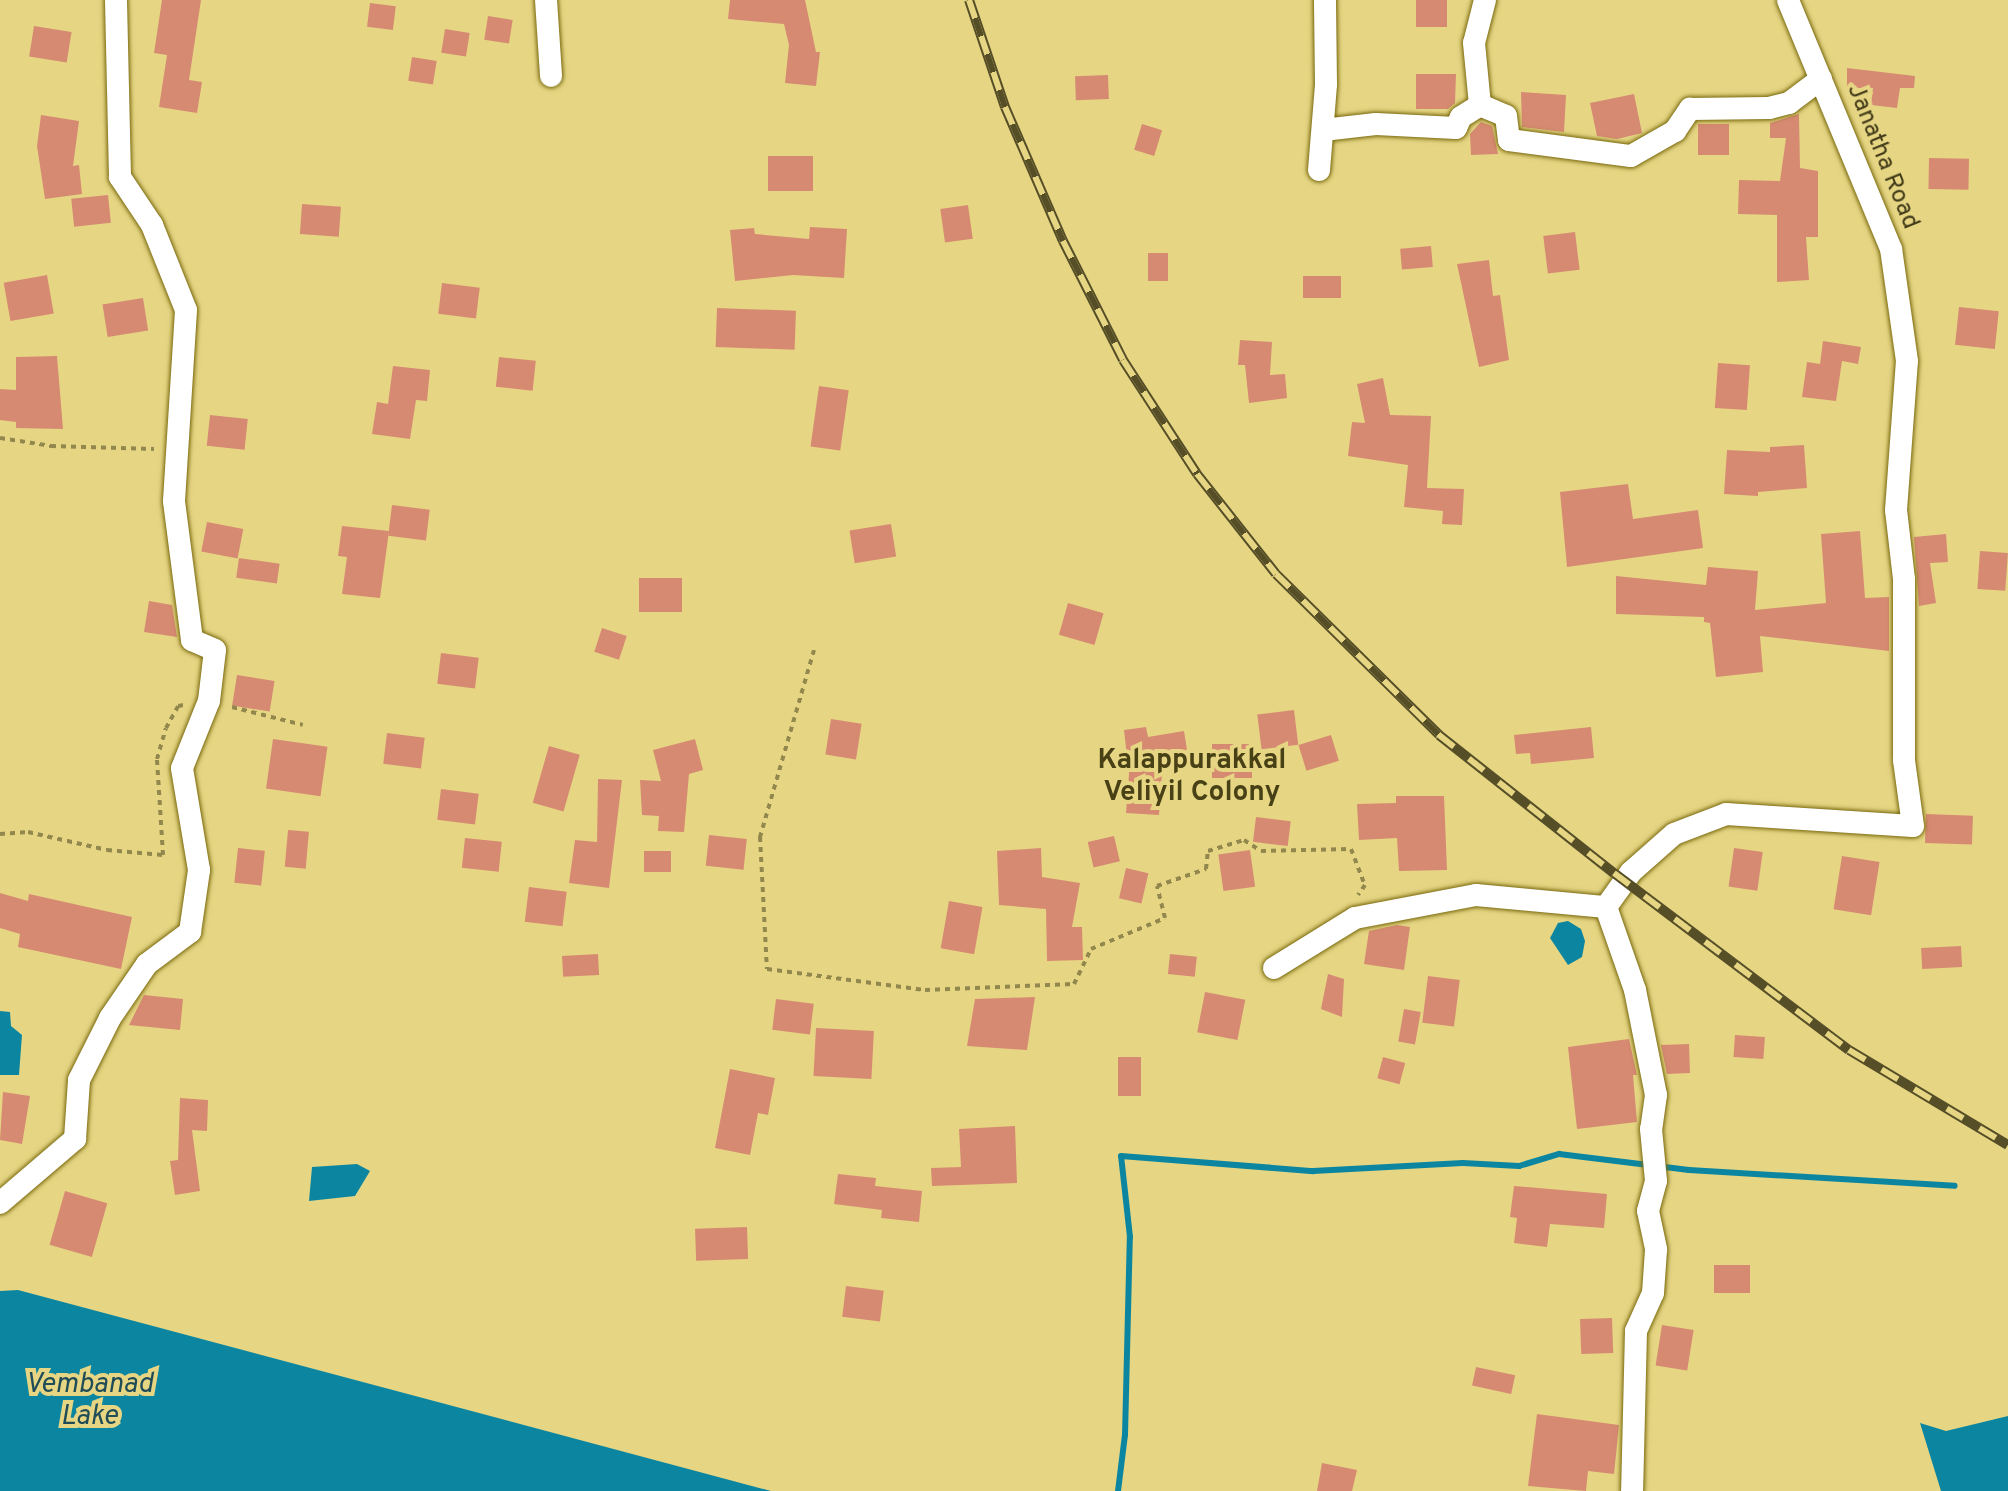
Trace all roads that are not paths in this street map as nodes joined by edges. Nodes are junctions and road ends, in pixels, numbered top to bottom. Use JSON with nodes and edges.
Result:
{"nodes":[{"id":1,"x":116,"y":0,"type":"edge"},
{"id":2,"x":546,"y":0,"type":"edge"},
{"id":3,"x":1325,"y":0,"type":"edge"},
{"id":4,"x":1484,"y":0,"type":"edge"},
{"id":5,"x":1788,"y":0,"type":"edge"},
{"id":6,"x":551,"y":76,"type":"dead end"},
{"id":7,"x":1821,"y":79,"type":"junction"},
{"id":8,"x":1480,"y":106,"type":"junction"},
{"id":9,"x":1322,"y":130,"type":"junction"},
{"id":10,"x":1319,"y":170,"type":"dead end"},
{"id":11,"x":1606,"y":907,"type":"junction"},
{"id":12,"x":1274,"y":968,"type":"dead end"},
{"id":13,"x":0,"y":1202,"type":"edge"},
{"id":14,"x":1632,"y":1491,"type":"edge"}],
"edges":[{"from":1,"to":13,"type":"street"},
{"from":2,"to":6,"type":"street"},
{"from":3,"to":9,"type":"street"},
{"from":4,"to":8,"type":"street"},
{"from":5,"to":7,"type":"street","name":"Janatha Road"},
{"from":7,"to":8,"type":"street"},
{"from":7,"to":11,"type":"street","name":"Janatha Road"},
{"from":8,"to":9,"type":"street"},
{"from":9,"to":10,"type":"street"},
{"from":11,"to":12,"type":"street"},
{"from":11,"to":14,"type":"street"}]}
